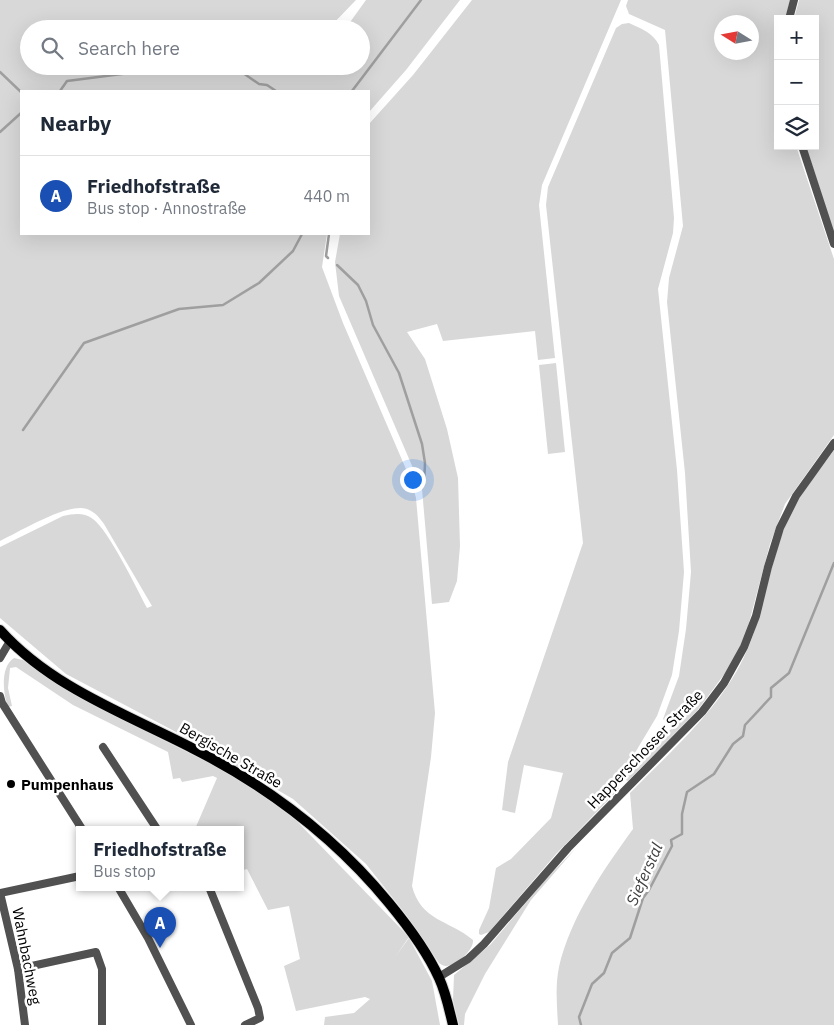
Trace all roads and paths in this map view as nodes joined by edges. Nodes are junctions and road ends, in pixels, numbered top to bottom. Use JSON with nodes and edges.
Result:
{"nodes":[{"id":1,"x":794,"y":0,"type":"edge"},
{"id":2,"x":790,"y":15,"type":"edge"},
{"id":3,"x":803,"y":150,"type":"edge"},
{"id":4,"x":834,"y":244,"type":"edge"},
{"id":5,"x":834,"y":443,"type":"edge"},
{"id":6,"x":0,"y":630,"type":"edge"},
{"id":7,"x":10,"y":641,"type":"junction"},
{"id":8,"x":0,"y":658,"type":"edge"},
{"id":9,"x":0,"y":696,"type":"edge"},
{"id":10,"x":103,"y":747,"type":"dead end"},
{"id":11,"x":80,"y":826,"type":"edge"},
{"id":12,"x":155,"y":826,"type":"edge"},
{"id":13,"x":76,"y":877,"type":"edge"},
{"id":14,"x":120,"y":891,"type":"edge"},
{"id":15,"x":211,"y":891,"type":"edge"},
{"id":16,"x":0,"y":893,"type":"edge"},
{"id":17,"x":18,"y":969,"type":"junction"},
{"id":18,"x":439,"y":977,"type":"junction"},
{"id":19,"x":25,"y":1025,"type":"edge"},
{"id":20,"x":102,"y":1025,"type":"edge"},
{"id":21,"x":191,"y":1025,"type":"edge"},
{"id":22,"x":245,"y":1025,"type":"edge"},
{"id":23,"x":453,"y":1025,"type":"edge"}],
"edges":[{"from":1,"to":2,"type":"street"},
{"from":3,"to":4,"type":"street"},
{"from":5,"to":18,"type":"street","name":"Happerschosser Straße"},
{"from":6,"to":7,"type":"main road","name":"Bergische Straße"},
{"from":7,"to":8,"type":"street"},
{"from":7,"to":18,"type":"main road","name":"Bergische Straße"},
{"from":9,"to":11,"type":"street"},
{"from":10,"to":12,"type":"street"},
{"from":13,"to":16,"type":"street"},
{"from":14,"to":21,"type":"street"},
{"from":15,"to":22,"type":"street"},
{"from":16,"to":17,"type":"street","name":"Wahnbachweg"},
{"from":17,"to":19,"type":"street","name":"Wahnbachweg"},
{"from":17,"to":20,"type":"street"},
{"from":18,"to":23,"type":"main road","name":"Bergische Straße"}]}
